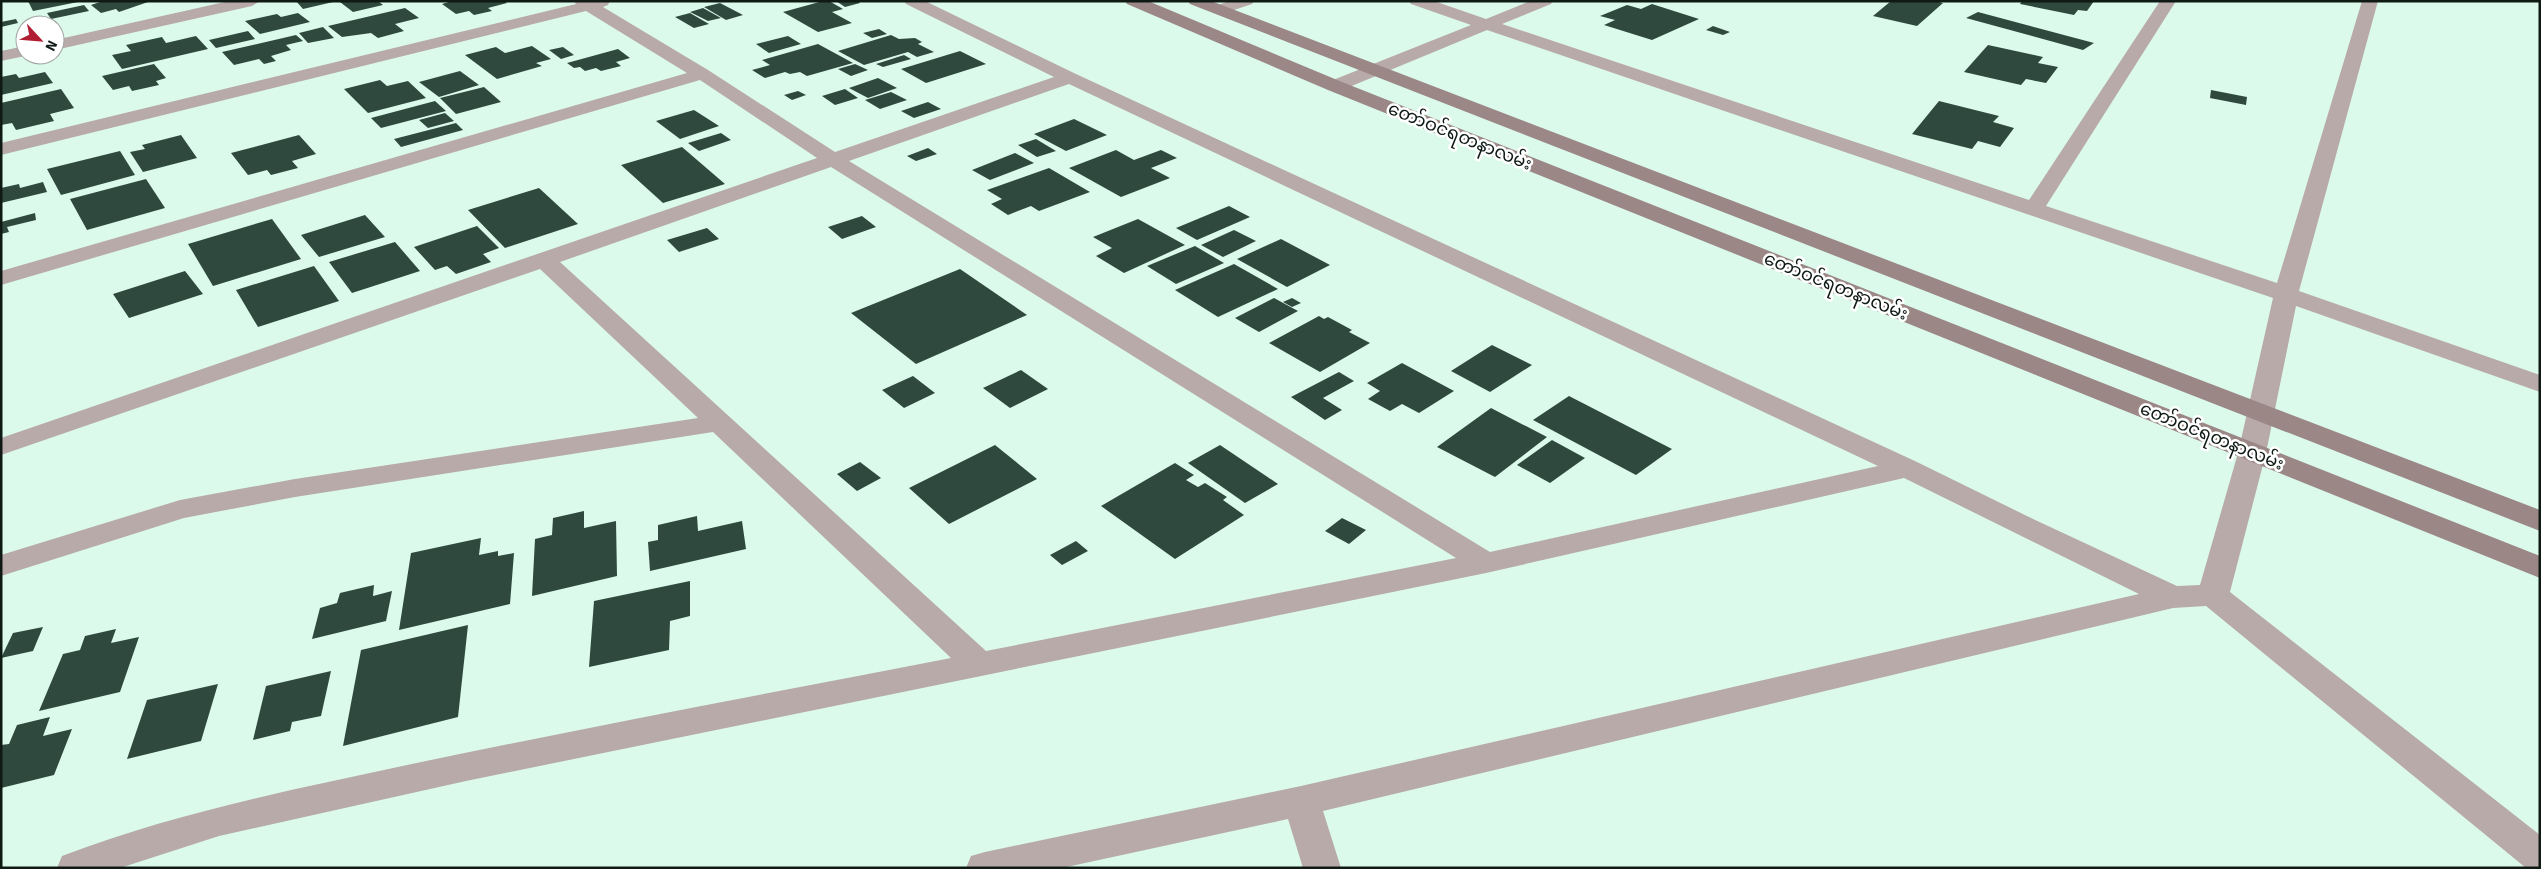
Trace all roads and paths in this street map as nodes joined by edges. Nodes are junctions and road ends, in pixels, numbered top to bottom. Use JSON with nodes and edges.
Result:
{"nodes":[{"id":1,"x":252,"y":1,"type":"edge"},
{"id":2,"x":912,"y":1,"type":"edge"},
{"id":3,"x":1132,"y":1,"type":"edge"},
{"id":4,"x":1196,"y":1,"type":"edge"},
{"id":5,"x":1246,"y":1,"type":"edge"},
{"id":6,"x":1416,"y":1,"type":"edge"},
{"id":7,"x":1545,"y":1,"type":"edge"},
{"id":8,"x":2168,"y":1,"type":"edge"},
{"id":9,"x":2370,"y":1,"type":"edge"},
{"id":10,"x":591,"y":2,"type":"edge"},
{"id":11,"x":1219,"y":10,"type":"junction"},
{"id":12,"x":1484,"y":25,"type":"junction"},
{"id":13,"x":65,"y":43,"type":"edge"},
{"id":14,"x":15,"y":53,"type":"edge"},
{"id":15,"x":1,"y":56,"type":"edge"},
{"id":16,"x":1372,"y":71,"type":"junction"},
{"id":17,"x":702,"y":74,"type":"junction"},
{"id":18,"x":1070,"y":78,"type":"junction"},
{"id":19,"x":1335,"y":86,"type":"junction"},
{"id":20,"x":1,"y":149,"type":"edge"},
{"id":21,"x":833,"y":160,"type":"junction"},
{"id":22,"x":2033,"y":210,"type":"junction"},
{"id":23,"x":544,"y":260,"type":"junction"},
{"id":24,"x":1,"y":278,"type":"edge"},
{"id":25,"x":2286,"y":294,"type":"junction"},
{"id":26,"x":2540,"y":384,"type":"edge"},
{"id":27,"x":2260,"y":413,"type":"junction"},
{"id":28,"x":720,"y":423,"type":"junction"},
{"id":29,"x":1,"y":447,"type":"edge"},
{"id":30,"x":2252,"y":453,"type":"junction"},
{"id":31,"x":1908,"y":468,"type":"junction"},
{"id":32,"x":2540,"y":522,"type":"edge"},
{"id":33,"x":1486,"y":562,"type":"junction"},
{"id":34,"x":1,"y":566,"type":"edge"},
{"id":35,"x":2540,"y":568,"type":"edge"},
{"id":36,"x":2213,"y":595,"type":"junction"},
{"id":37,"x":2173,"y":597,"type":"junction"},
{"id":38,"x":980,"y":664,"type":"junction"},
{"id":39,"x":1301,"y":801,"type":"junction"},
{"id":40,"x":2540,"y":857,"type":"edge"},
{"id":41,"x":76,"y":868,"type":"edge"},
{"id":42,"x":985,"y":868,"type":"edge"},
{"id":43,"x":1322,"y":868,"type":"edge"},
{"id":44,"x":2520,"y":868,"type":"edge"}],
"edges":[{"from":1,"to":13,"type":"street"},
{"from":2,"to":18,"type":"street"},
{"from":3,"to":19,"type":"main road","name":"တော်ဝင်ရတနာလမ်း"},
{"from":4,"to":11,"type":"main road","name":"တော်ဝင်ရတနာလမ်း"},
{"from":5,"to":11,"type":"street"},
{"from":6,"to":12,"type":"street"},
{"from":7,"to":12,"type":"street"},
{"from":8,"to":22,"type":"street"},
{"from":9,"to":25,"type":"street"},
{"from":10,"to":17,"type":"street"},
{"from":10,"to":20,"type":"street"},
{"from":11,"to":16,"type":"main road","name":"တော်ဝင်ရတနာလမ်း"},
{"from":12,"to":16,"type":"street"},
{"from":12,"to":22,"type":"street"},
{"from":14,"to":15,"type":"street"},
{"from":16,"to":19,"type":"street"},
{"from":16,"to":27,"type":"main road","name":"တော်ဝင်ရတနာလမ်း"},
{"from":17,"to":21,"type":"street"},
{"from":17,"to":24,"type":"street"},
{"from":18,"to":21,"type":"street"},
{"from":18,"to":31,"type":"street"},
{"from":19,"to":30,"type":"main road","name":"တော်ဝင်ရတနာလမ်း"},
{"from":21,"to":23,"type":"street"},
{"from":21,"to":33,"type":"street"},
{"from":22,"to":25,"type":"street"},
{"from":23,"to":28,"type":"street"},
{"from":23,"to":29,"type":"street"},
{"from":25,"to":26,"type":"street"},
{"from":25,"to":27,"type":"street"},
{"from":27,"to":30,"type":"street"},
{"from":27,"to":32,"type":"main road","name":"တော်ဝင်ရတနာလမ်း"},
{"from":28,"to":34,"type":"street"},
{"from":28,"to":38,"type":"street"},
{"from":30,"to":35,"type":"main road","name":"တော်ဝင်ရတနာလမ်း"},
{"from":30,"to":36,"type":"street"},
{"from":31,"to":33,"type":"street"},
{"from":31,"to":37,"type":"street"},
{"from":33,"to":38,"type":"street"},
{"from":36,"to":37,"type":"street"},
{"from":36,"to":40,"type":"street"},
{"from":37,"to":39,"type":"street"},
{"from":38,"to":41,"type":"street"},
{"from":39,"to":42,"type":"street"},
{"from":39,"to":43,"type":"street"},
{"from":40,"to":44,"type":"street"}]}
